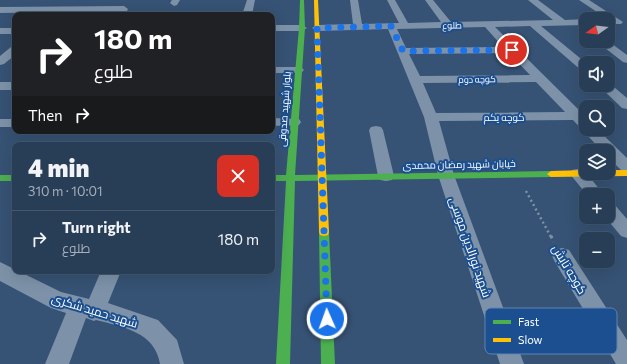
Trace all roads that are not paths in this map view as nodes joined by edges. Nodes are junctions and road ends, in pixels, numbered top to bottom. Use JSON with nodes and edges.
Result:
{"nodes":[{"id":1,"x":132,"y":0,"type":"edge"},
{"id":2,"x":251,"y":0,"type":"edge"},
{"id":3,"x":302,"y":0,"type":"edge"},
{"id":4,"x":316,"y":0,"type":"edge"},
{"id":5,"x":354,"y":0,"type":"edge"},
{"id":6,"x":391,"y":0,"type":"edge"},
{"id":7,"x":429,"y":0,"type":"edge"},
{"id":8,"x":532,"y":0,"type":"edge"},
{"id":9,"x":583,"y":0,"type":"edge"},
{"id":10,"x":0,"y":10,"type":"edge"},
{"id":11,"x":121,"y":12,"type":"edge"},
{"id":12,"x":248,"y":12,"type":"edge"},
{"id":13,"x":535,"y":12,"type":"dead end"},
{"id":14,"x":548,"y":12,"type":"junction"},
{"id":15,"x":621,"y":22,"type":"edge"},
{"id":16,"x":563,"y":23,"type":"junction"},
{"id":17,"x":579,"y":23,"type":"edge"},
{"id":18,"x":487,"y":24,"type":"junction"},
{"id":19,"x":533,"y":24,"type":"junction"},
{"id":20,"x":448,"y":25,"type":"junction"},
{"id":21,"x":391,"y":26,"type":"junction"},
{"id":22,"x":405,"y":26,"type":"junction"},
{"id":23,"x":358,"y":27,"type":"junction"},
{"id":24,"x":275,"y":28,"type":"edge"},
{"id":25,"x":302,"y":28,"type":"junction"},
{"id":26,"x":317,"y":28,"type":"junction"},
{"id":27,"x":0,"y":31,"type":"edge"},
{"id":28,"x":12,"y":31,"type":"edge"},
{"id":29,"x":611,"y":48,"type":"edge"},
{"id":30,"x":512,"y":50,"type":"junction"},
{"id":31,"x":403,"y":51,"type":"junction"},
{"id":32,"x":627,"y":60,"type":"edge"},
{"id":33,"x":579,"y":63,"type":"edge"},
{"id":34,"x":275,"y":70,"type":"edge"},
{"id":35,"x":298,"y":70,"type":"junction"},
{"id":36,"x":538,"y":78,"type":"junction"},
{"id":37,"x":416,"y":80,"type":"junction"},
{"id":38,"x":0,"y":86,"type":"edge"},
{"id":39,"x":12,"y":86,"type":"edge"},
{"id":40,"x":612,"y":92,"type":"edge"},
{"id":41,"x":627,"y":105,"type":"edge"},
{"id":42,"x":431,"y":117,"type":"junction"},
{"id":43,"x":579,"y":119,"type":"edge"},
{"id":44,"x":579,"y":121,"type":"edge"},
{"id":45,"x":275,"y":122,"type":"edge"},
{"id":46,"x":294,"y":122,"type":"junction"},
{"id":47,"x":0,"y":123,"type":"edge"},
{"id":48,"x":12,"y":123,"type":"edge"},
{"id":49,"x":376,"y":130,"type":"dead end"},
{"id":50,"x":596,"y":136,"type":"edge"},
{"id":51,"x":627,"y":167,"type":"edge"},
{"id":52,"x":627,"y":173,"type":"edge"},
{"id":53,"x":578,"y":174,"type":"junction"},
{"id":54,"x":386,"y":176,"type":"junction"},
{"id":55,"x":446,"y":176,"type":"junction"},
{"id":56,"x":322,"y":177,"type":"junction"},
{"id":57,"x":0,"y":178,"type":"edge"},
{"id":58,"x":12,"y":178,"type":"edge"},
{"id":59,"x":275,"y":178,"type":"edge"},
{"id":60,"x":291,"y":178,"type":"junction"},
{"id":61,"x":590,"y":188,"type":"edge"},
{"id":62,"x":615,"y":217,"type":"edge"},
{"id":63,"x":627,"y":231,"type":"edge"},
{"id":64,"x":562,"y":256,"type":"road end"},
{"id":65,"x":0,"y":271,"type":"edge"},
{"id":66,"x":12,"y":274,"type":"edge"},
{"id":67,"x":14,"y":274,"type":"edge"},
{"id":68,"x":109,"y":274,"type":"edge"},
{"id":69,"x":27,"y":277,"type":"edge"},
{"id":70,"x":492,"y":308,"type":"edge"},
{"id":71,"x":594,"y":308,"type":"edge"},
{"id":72,"x":87,"y":309,"type":"junction"},
{"id":73,"x":617,"y":345,"type":"edge"},
{"id":74,"x":508,"y":354,"type":"edge"},
{"id":75,"x":627,"y":361,"type":"edge"},
{"id":76,"x":57,"y":364,"type":"edge"},
{"id":77,"x":172,"y":364,"type":"edge"},
{"id":78,"x":283,"y":364,"type":"edge"},
{"id":79,"x":328,"y":364,"type":"edge"},
{"id":80,"x":512,"y":364,"type":"edge"}],
"edges":[{"from":1,"to":11,"type":"street"},
{"from":2,"to":12,"type":"street"},
{"from":3,"to":25,"type":"main road","name":"بلوار شهید صدوقی"},
{"from":4,"to":26,"type":"main road"},
{"from":5,"to":23,"type":"street"},
{"from":6,"to":22,"type":"street"},
{"from":7,"to":20,"type":"street"},
{"from":8,"to":14,"type":"street"},
{"from":9,"to":15,"type":"street"},
{"from":10,"to":11,"type":"street"},
{"from":13,"to":14,"type":"street"},
{"from":14,"to":16,"type":"street"},
{"from":16,"to":17,"type":"street","name":"طلوع"},
{"from":16,"to":19,"type":"street","name":"طلوع"},
{"from":18,"to":19,"type":"street","name":"طلوع"},
{"from":18,"to":20,"type":"street","name":"طلوع"},
{"from":18,"to":30,"type":"street"},
{"from":19,"to":33,"type":"street"},
{"from":20,"to":22,"type":"street","name":"طلوع"},
{"from":21,"to":22,"type":"street","name":"طلوع"},
{"from":21,"to":23,"type":"street","name":"طلوع"},
{"from":21,"to":31,"type":"street","name":"شهید نورالدین موسی"},
{"from":23,"to":26,"type":"street","name":"طلوع"},
{"from":24,"to":25,"type":"street"},
{"from":25,"to":26,"type":"main road"},
{"from":25,"to":35,"type":"main road","name":"بلوار شهید صدوقی"},
{"from":26,"to":56,"type":"main road"},
{"from":27,"to":28,"type":"street"},
{"from":29,"to":32,"type":"street"},
{"from":30,"to":31,"type":"street"},
{"from":30,"to":36,"type":"street"},
{"from":31,"to":37,"type":"street","name":"شهید نورالدین موسی"},
{"from":34,"to":35,"type":"street"},
{"from":35,"to":46,"type":"main road","name":"بلوار شهید صدوقی"},
{"from":36,"to":37,"type":"street","name":"کوچه دوم"},
{"from":36,"to":43,"type":"street"},
{"from":37,"to":42,"type":"street","name":"شهید نورالدین موسی"},
{"from":38,"to":39,"type":"street"},
{"from":40,"to":41,"type":"street"},
{"from":42,"to":44,"type":"street","name":"کوچه یکم"},
{"from":42,"to":55,"type":"street","name":"شهید نورالدین موسی"},
{"from":45,"to":46,"type":"street"},
{"from":46,"to":60,"type":"main road","name":"بلوار شهید صدوقی"},
{"from":47,"to":48,"type":"street"},
{"from":49,"to":54,"type":"street"},
{"from":50,"to":51,"type":"street"},
{"from":52,"to":53,"type":"main road","name":"خیابان شهید رمضان محمدی"},
{"from":53,"to":55,"type":"main road","name":"خیابان شهید رمضان محمدی"},
{"from":53,"to":61,"type":"street"},
{"from":54,"to":55,"type":"main road","name":"خیابان شهید رمضان محمدی"},
{"from":54,"to":56,"type":"main road","name":"خیابان شهید رمضان محمدی"},
{"from":55,"to":70,"type":"street","name":"شهید نورالدین موسی"},
{"from":56,"to":60,"type":"main road","name":"خیابان شهید رمضان محمدی"},
{"from":56,"to":79,"type":"main road"},
{"from":57,"to":58,"type":"main road"},
{"from":59,"to":60,"type":"main road","name":"خیابان شهید رمضان محمدی"},
{"from":60,"to":78,"type":"main road","name":"بلوار شهید صدوقی"},
{"from":62,"to":63,"type":"street"},
{"from":64,"to":71,"type":"street","name":"کوچه تابش"},
{"from":65,"to":66,"type":"street","name":"شهید حمید شکری"},
{"from":67,"to":69,"type":"street","name":"شهید حمید شکری"},
{"from":68,"to":72,"type":"street"},
{"from":69,"to":72,"type":"street","name":"شهید حمید شکری"},
{"from":72,"to":76,"type":"street"},
{"from":72,"to":77,"type":"street","name":"شهید حمید شکری"},
{"from":73,"to":75,"type":"street","name":"کوچه تابش"},
{"from":74,"to":80,"type":"street","name":"شهید نورالدین موسی"}]}
